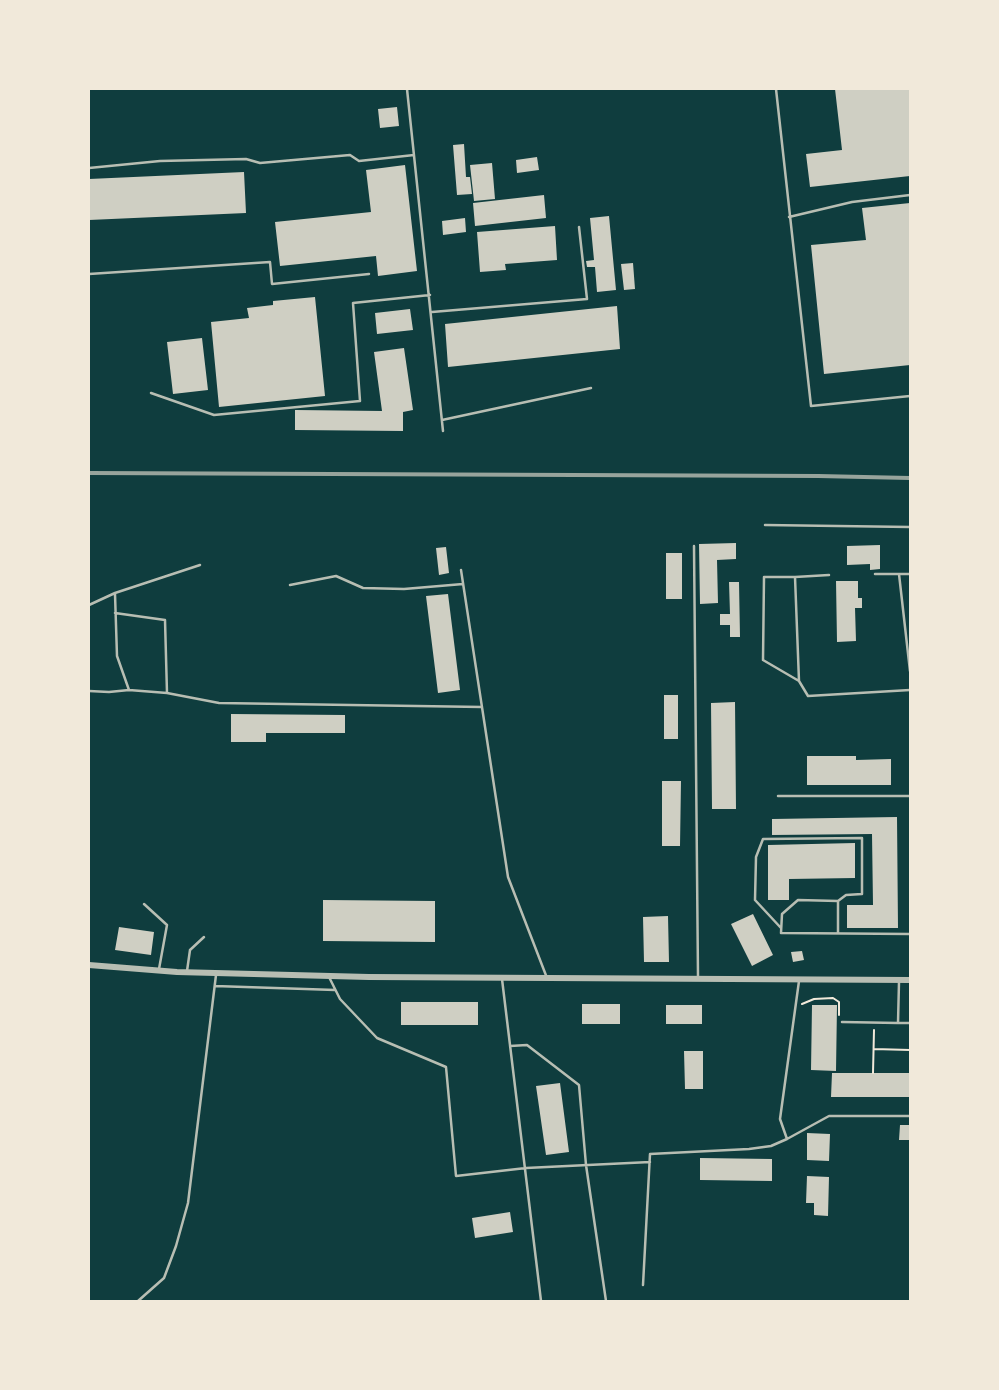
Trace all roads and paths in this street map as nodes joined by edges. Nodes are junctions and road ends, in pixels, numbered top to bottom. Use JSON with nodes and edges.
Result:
{"nodes":[{"id":1,"x":407,"y":89,"type":"edge"},
{"id":2,"x":776,"y":89,"type":"edge"},
{"id":3,"x":414,"y":155,"type":"junction"},
{"id":4,"x":89,"y":168,"type":"edge"},
{"id":5,"x":910,"y":195,"type":"edge"},
{"id":6,"x":789,"y":217,"type":"junction"},
{"id":7,"x":579,"y":226,"type":"dead end"},
{"id":8,"x":89,"y":274,"type":"edge"},
{"id":9,"x":370,"y":274,"type":"dead end"},
{"id":10,"x":430,"y":295,"type":"junction"},
{"id":11,"x":432,"y":312,"type":"junction"},
{"id":12,"x":591,"y":388,"type":"dead end"},
{"id":13,"x":151,"y":393,"type":"dead end"},
{"id":14,"x":910,"y":396,"type":"edge"},
{"id":15,"x":442,"y":420,"type":"junction"},
{"id":16,"x":443,"y":431,"type":"dead end"},
{"id":17,"x":765,"y":525,"type":"dead end"},
{"id":18,"x":910,"y":526,"type":"edge"},
{"id":19,"x":694,"y":546,"type":"dead end"},
{"id":20,"x":200,"y":565,"type":"dead end"},
{"id":21,"x":461,"y":570,"type":"dead end"},
{"id":22,"x":875,"y":574,"type":"dead end"},
{"id":23,"x":899,"y":574,"type":"junction"},
{"id":24,"x":910,"y":574,"type":"edge"},
{"id":25,"x":830,"y":575,"type":"dead end"},
{"id":26,"x":796,"y":576,"type":"junction"},
{"id":27,"x":463,"y":584,"type":"junction"},
{"id":28,"x":290,"y":586,"type":"dead end"},
{"id":29,"x":115,"y":593,"type":"junction"},
{"id":30,"x":89,"y":605,"type":"edge"},
{"id":31,"x":115,"y":613,"type":"junction"},
{"id":32,"x":910,"y":671,"type":"edge"},
{"id":33,"x":799,"y":680,"type":"junction"},
{"id":34,"x":129,"y":690,"type":"junction"},
{"id":35,"x":910,"y":690,"type":"edge"},
{"id":36,"x":89,"y":691,"type":"edge"},
{"id":37,"x":167,"y":693,"type":"junction"},
{"id":38,"x":482,"y":707,"type":"junction"},
{"id":39,"x":778,"y":796,"type":"dead end"},
{"id":40,"x":910,"y":796,"type":"edge"},
{"id":41,"x":838,"y":901,"type":"junction"},
{"id":42,"x":144,"y":904,"type":"dead end"},
{"id":43,"x":782,"y":928,"type":"junction"},
{"id":44,"x":838,"y":933,"type":"junction"},
{"id":45,"x":910,"y":934,"type":"edge"},
{"id":46,"x":204,"y":937,"type":"dead end"},
{"id":47,"x":89,"y":965,"type":"edge"},
{"id":48,"x":159,"y":971,"type":"junction"},
{"id":49,"x":187,"y":972,"type":"junction"},
{"id":50,"x":217,"y":973,"type":"junction"},
{"id":51,"x":329,"y":976,"type":"junction"},
{"id":52,"x":502,"y":979,"type":"junction"},
{"id":53,"x":547,"y":979,"type":"junction"},
{"id":54,"x":698,"y":980,"type":"junction"},
{"id":55,"x":799,"y":980,"type":"junction"},
{"id":56,"x":899,"y":980,"type":"junction"},
{"id":57,"x":910,"y":980,"type":"edge"},
{"id":58,"x":215,"y":986,"type":"junction"},
{"id":59,"x":335,"y":990,"type":"junction"},
{"id":60,"x":796,"y":1007,"type":"junction"},
{"id":61,"x":842,"y":1022,"type":"joint"},
{"id":62,"x":874,"y":1022,"type":"junction"},
{"id":63,"x":898,"y":1023,"type":"junction"},
{"id":64,"x":910,"y":1023,"type":"edge"},
{"id":65,"x":510,"y":1046,"type":"junction"},
{"id":66,"x":874,"y":1050,"type":"junction"},
{"id":67,"x":910,"y":1050,"type":"edge"},
{"id":68,"x":873,"y":1073,"type":"dead end"},
{"id":69,"x":910,"y":1116,"type":"edge"},
{"id":70,"x":787,"y":1139,"type":"junction"},
{"id":71,"x":650,"y":1162,"type":"junction"},
{"id":72,"x":586,"y":1165,"type":"junction"},
{"id":73,"x":526,"y":1168,"type":"junction"},
{"id":74,"x":643,"y":1284,"type":"dead end"},
{"id":75,"x":138,"y":1301,"type":"edge"},
{"id":76,"x":541,"y":1301,"type":"edge"},
{"id":77,"x":606,"y":1301,"type":"edge"}],
"edges":[{"from":1,"to":3,"type":"lane"},
{"from":2,"to":6,"type":"lane"},
{"from":3,"to":4,"type":"lane"},
{"from":3,"to":10,"type":"lane"},
{"from":5,"to":6,"type":"lane"},
{"from":6,"to":14,"type":"lane"},
{"from":7,"to":11,"type":"lane"},
{"from":8,"to":9,"type":"lane"},
{"from":10,"to":11,"type":"lane"},
{"from":10,"to":13,"type":"lane"},
{"from":11,"to":15,"type":"lane"},
{"from":12,"to":15,"type":"lane"},
{"from":15,"to":16,"type":"lane"},
{"from":17,"to":18,"type":"lane"},
{"from":19,"to":54,"type":"lane"},
{"from":20,"to":29,"type":"lane"},
{"from":21,"to":27,"type":"lane"},
{"from":22,"to":23,"type":"lane"},
{"from":23,"to":24,"type":"lane"},
{"from":23,"to":32,"type":"lane"},
{"from":25,"to":26,"type":"lane"},
{"from":26,"to":33,"type":"lane"},
{"from":26,"to":33,"type":"lane"},
{"from":27,"to":28,"type":"lane"},
{"from":27,"to":38,"type":"lane"},
{"from":29,"to":30,"type":"lane"},
{"from":29,"to":31,"type":"lane"},
{"from":31,"to":34,"type":"lane"},
{"from":31,"to":37,"type":"lane"},
{"from":33,"to":35,"type":"lane"},
{"from":34,"to":36,"type":"lane"},
{"from":34,"to":37,"type":"lane"},
{"from":37,"to":38,"type":"lane"},
{"from":38,"to":53,"type":"lane"},
{"from":39,"to":40,"type":"lane"},
{"from":41,"to":43,"type":"lane"},
{"from":41,"to":43,"type":"lane"},
{"from":41,"to":44,"type":"lane"},
{"from":42,"to":48,"type":"lane"},
{"from":43,"to":44,"type":"lane"},
{"from":44,"to":45,"type":"lane"},
{"from":46,"to":49,"type":"lane"},
{"from":47,"to":48,"type":"street"},
{"from":48,"to":49,"type":"street"},
{"from":49,"to":50,"type":"street"},
{"from":50,"to":51,"type":"street"},
{"from":50,"to":58,"type":"lane"},
{"from":51,"to":52,"type":"street"},
{"from":51,"to":59,"type":"lane"},
{"from":52,"to":53,"type":"street"},
{"from":52,"to":65,"type":"lane"},
{"from":53,"to":54,"type":"street"},
{"from":54,"to":55,"type":"street"},
{"from":55,"to":56,"type":"street"},
{"from":55,"to":60,"type":"lane"},
{"from":56,"to":57,"type":"street"},
{"from":56,"to":63,"type":"lane"},
{"from":58,"to":59,"type":"lane"},
{"from":58,"to":75,"type":"lane"},
{"from":59,"to":73,"type":"lane"},
{"from":60,"to":61,"type":"path"},
{"from":60,"to":70,"type":"lane"},
{"from":61,"to":62,"type":"lane"},
{"from":62,"to":63,"type":"lane"},
{"from":62,"to":66,"type":"path"},
{"from":63,"to":64,"type":"lane"},
{"from":65,"to":72,"type":"lane"},
{"from":65,"to":73,"type":"lane"},
{"from":66,"to":67,"type":"path"},
{"from":66,"to":68,"type":"path"},
{"from":69,"to":70,"type":"lane"},
{"from":70,"to":71,"type":"lane"},
{"from":71,"to":72,"type":"lane"},
{"from":71,"to":74,"type":"lane"},
{"from":72,"to":73,"type":"lane"},
{"from":72,"to":77,"type":"lane"},
{"from":73,"to":76,"type":"lane"}]}
